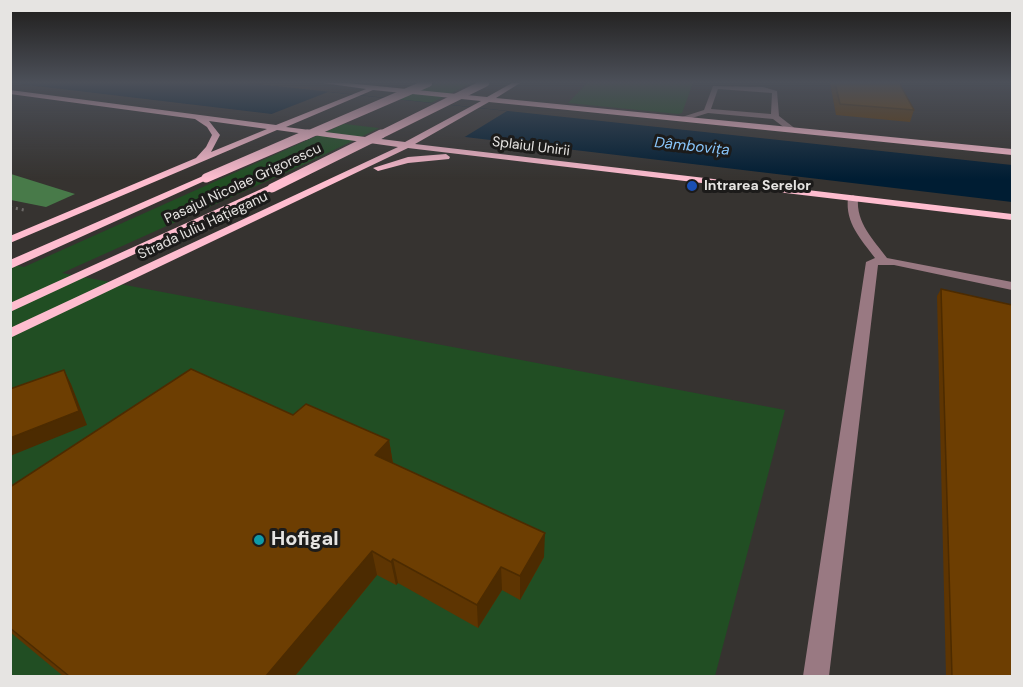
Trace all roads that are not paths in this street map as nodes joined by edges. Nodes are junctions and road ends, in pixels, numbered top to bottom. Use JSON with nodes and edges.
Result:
{"nodes":[{"id":1,"x":182,"y":115,"type":"edge"},
{"id":2,"x":306,"y":115,"type":"edge"},
{"id":3,"x":353,"y":115,"type":"edge"},
{"id":4,"x":420,"y":115,"type":"edge"},
{"id":5,"x":463,"y":115,"type":"edge"},
{"id":6,"x":646,"y":115,"type":"edge"},
{"id":7,"x":695,"y":115,"type":"edge"},
{"id":8,"x":753,"y":115,"type":"edge"},
{"id":9,"x":196,"y":117,"type":"junction"},
{"id":10,"x":775,"y":117,"type":"joint"},
{"id":11,"x":685,"y":119,"type":"junction"},
{"id":12,"x":274,"y":128,"type":"junction"},
{"id":13,"x":793,"y":130,"type":"junction"},
{"id":14,"x":408,"y":145,"type":"junction"},
{"id":15,"x":1012,"y":152,"type":"edge"},
{"id":16,"x":195,"y":161,"type":"junction"},
{"id":17,"x":556,"y":163,"type":"junction"},
{"id":18,"x":336,"y":181,"type":"junction"},
{"id":19,"x":853,"y":198,"type":"junction"},
{"id":20,"x":1012,"y":217,"type":"edge"},
{"id":21,"x":10,"y":240,"type":"edge"},
{"id":22,"x":882,"y":260,"type":"junction"},
{"id":23,"x":10,"y":265,"type":"edge"},
{"id":24,"x":1012,"y":285,"type":"edge"},
{"id":25,"x":10,"y":308,"type":"edge"},
{"id":26,"x":10,"y":334,"type":"edge"},
{"id":27,"x":816,"y":676,"type":"edge"}],
"edges":[{"from":1,"to":9,"type":"main road","name":"Splaiul Unirii"},
{"from":2,"to":12,"type":"main road"},
{"from":3,"to":23,"type":"main road","name":"Pasajul Nicolae Grigorescu","bridge":true},
{"from":4,"to":25,"type":"main road","name":"Pasajul Nicolae Grigorescu","bridge":true},
{"from":5,"to":14,"type":"main road","name":"Strada Iuliu Hațieganu"},
{"from":6,"to":11,"type":"main road"},
{"from":7,"to":11,"type":"lane"},
{"from":8,"to":10,"type":"lane"},
{"from":9,"to":12,"type":"main road","name":"Splaiul Unirii"},
{"from":9,"to":16,"type":"main road"},
{"from":10,"to":13,"type":"lane"},
{"from":11,"to":13,"type":"main road"},
{"from":12,"to":14,"type":"main road","name":"Splaiul Unirii"},
{"from":12,"to":16,"type":"main road"},
{"from":13,"to":15,"type":"main road"},
{"from":14,"to":17,"type":"main road","name":"Splaiul Unirii"},
{"from":14,"to":18,"type":"main road","name":"Strada Iuliu Hațieganu"},
{"from":16,"to":21,"type":"main road"},
{"from":17,"to":18,"type":"main road"},
{"from":17,"to":19,"type":"main road","name":"Splaiul Unirii"},
{"from":18,"to":26,"type":"main road","name":"Strada Iuliu Hațieganu"},
{"from":19,"to":20,"type":"main road","name":"Splaiul Unirii"},
{"from":19,"to":22,"type":"lane"},
{"from":22,"to":24,"type":"lane"},
{"from":22,"to":27,"type":"lane"}]}
